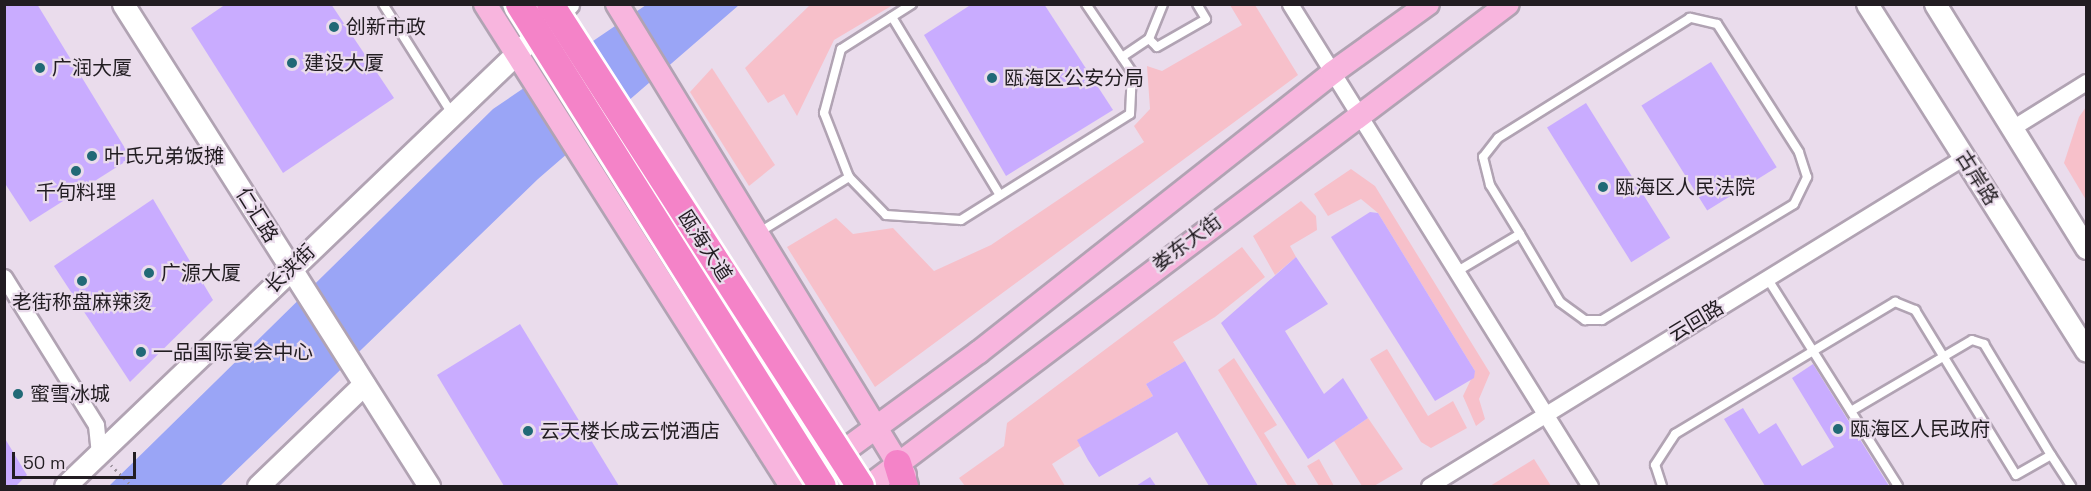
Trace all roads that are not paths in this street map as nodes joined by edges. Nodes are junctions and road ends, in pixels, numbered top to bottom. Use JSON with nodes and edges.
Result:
{"nodes":[{"id":1,"x":123,"y":4,"type":"edge"},
{"id":2,"x":382,"y":4,"type":"edge"},
{"id":3,"x":485,"y":4,"type":"edge"},
{"id":4,"x":519,"y":4,"type":"edge"},
{"id":5,"x":550,"y":4,"type":"edge"},
{"id":6,"x":568,"y":4,"type":"edge"},
{"id":7,"x":912,"y":4,"type":"edge"},
{"id":8,"x":1086,"y":4,"type":"edge"},
{"id":9,"x":1163,"y":4,"type":"edge"},
{"id":10,"x":1197,"y":4,"type":"edge"},
{"id":11,"x":1290,"y":4,"type":"edge"},
{"id":12,"x":1428,"y":4,"type":"edge"},
{"id":13,"x":1508,"y":4,"type":"edge"},
{"id":14,"x":1867,"y":4,"type":"edge"},
{"id":15,"x":1935,"y":4,"type":"edge"},
{"id":16,"x":619,"y":7,"type":"edge"},
{"id":17,"x":892,"y":17,"type":"junction"},
{"id":18,"x":1149,"y":39,"type":"junction"},
{"id":19,"x":518,"y":55,"type":"junction"},
{"id":20,"x":1122,"y":57,"type":"junction"},
{"id":21,"x":1332,"y":73,"type":"junction"},
{"id":22,"x":2086,"y":82,"type":"edge"},
{"id":23,"x":1358,"y":114,"type":"junction"},
{"id":24,"x":453,"y":115,"type":"junction"},
{"id":25,"x":2012,"y":128,"type":"junction"},
{"id":26,"x":1964,"y":157,"type":"junction"},
{"id":27,"x":849,"y":177,"type":"junction"},
{"id":28,"x":1000,"y":195,"type":"junction"},
{"id":29,"x":757,"y":234,"type":"junction"},
{"id":30,"x":1520,"y":234,"type":"junction"},
{"id":31,"x":2086,"y":248,"type":"edge"},
{"id":32,"x":291,"y":268,"type":"junction"},
{"id":33,"x":1456,"y":272,"type":"junction"},
{"id":34,"x":4,"y":277,"type":"edge"},
{"id":35,"x":1767,"y":278,"type":"junction"},
{"id":36,"x":1813,"y":351,"type":"junction"},
{"id":37,"x":2086,"y":351,"type":"edge"},
{"id":38,"x":1943,"y":355,"type":"junction"},
{"id":39,"x":364,"y":384,"type":"junction"},
{"id":40,"x":1851,"y":411,"type":"junction"},
{"id":41,"x":1545,"y":414,"type":"junction"},
{"id":42,"x":876,"y":429,"type":"junction"},
{"id":43,"x":99,"y":454,"type":"junction"},
{"id":44,"x":2051,"y":455,"type":"junction"},
{"id":45,"x":901,"y":475,"type":"edge"},
{"id":46,"x":65,"y":486,"type":"edge"},
{"id":47,"x":258,"y":486,"type":"edge"},
{"id":48,"x":429,"y":486,"type":"edge"},
{"id":49,"x":791,"y":486,"type":"edge"},
{"id":50,"x":796,"y":486,"type":"edge"},
{"id":51,"x":822,"y":486,"type":"edge"},
{"id":52,"x":860,"y":486,"type":"edge"},
{"id":53,"x":868,"y":486,"type":"edge"},
{"id":54,"x":913,"y":486,"type":"edge"},
{"id":55,"x":1429,"y":486,"type":"edge"},
{"id":56,"x":1590,"y":486,"type":"edge"},
{"id":57,"x":1662,"y":486,"type":"edge"},
{"id":58,"x":1898,"y":486,"type":"edge"},
{"id":59,"x":2071,"y":486,"type":"edge"}],
"edges":[{"from":1,"to":32,"type":"street","name":"仁汇路"},
{"from":2,"to":24,"type":"lane"},
{"from":3,"to":19,"type":"main road"},
{"from":4,"to":51,"type":"highway","name":"瓯海大道","bridge":true},
{"from":5,"to":52,"type":"highway","name":"瓯海大道","bridge":true},
{"from":6,"to":19,"type":"street","name":"长浃街"},
{"from":7,"to":17,"type":"lane"},
{"from":8,"to":20,"type":"lane"},
{"from":9,"to":18,"type":"lane"},
{"from":10,"to":18,"type":"lane"},
{"from":11,"to":21,"type":"street"},
{"from":12,"to":21,"type":"main road"},
{"from":13,"to":23,"type":"main road","name":"娄东大街"},
{"from":14,"to":26,"type":"street","name":"古岸路"},
{"from":15,"to":25,"type":"street"},
{"from":16,"to":29,"type":"main road"},
{"from":17,"to":27,"type":"lane"},
{"from":17,"to":28,"type":"lane"},
{"from":18,"to":20,"type":"lane"},
{"from":19,"to":24,"type":"street","name":"长浃街"},
{"from":19,"to":49,"type":"main road"},
{"from":20,"to":28,"type":"lane"},
{"from":21,"to":23,"type":"street"},
{"from":21,"to":42,"type":"main road"},
{"from":22,"to":25,"type":"street"},
{"from":23,"to":33,"type":"street"},
{"from":23,"to":45,"type":"main road","name":"娄东大街"},
{"from":24,"to":32,"type":"street","name":"长浃街"},
{"from":25,"to":31,"type":"street"},
{"from":26,"to":35,"type":"street","name":"云回路"},
{"from":26,"to":37,"type":"street","name":"古岸路"},
{"from":27,"to":28,"type":"lane"},
{"from":27,"to":29,"type":"lane"},
{"from":29,"to":42,"type":"main road"},
{"from":30,"to":30,"type":"lane"},
{"from":30,"to":33,"type":"lane"},
{"from":32,"to":39,"type":"street","name":"仁汇路"},
{"from":32,"to":43,"type":"street","name":"长浃街"},
{"from":33,"to":41,"type":"street"},
{"from":34,"to":43,"type":"street"},
{"from":35,"to":36,"type":"lane"},
{"from":35,"to":41,"type":"street","name":"云回路"},
{"from":36,"to":38,"type":"lane"},
{"from":36,"to":40,"type":"lane"},
{"from":36,"to":57,"type":"lane"},
{"from":38,"to":40,"type":"lane"},
{"from":38,"to":44,"type":"lane"},
{"from":38,"to":44,"type":"lane"},
{"from":39,"to":47,"type":"street"},
{"from":39,"to":48,"type":"street","name":"仁汇路"},
{"from":40,"to":58,"type":"lane"},
{"from":41,"to":55,"type":"street","name":"云回路"},
{"from":41,"to":56,"type":"street"},
{"from":42,"to":45,"type":"main road"},
{"from":42,"to":50,"type":"main road"},
{"from":43,"to":46,"type":"street","name":"长浃街"},
{"from":44,"to":59,"type":"lane"},
{"from":45,"to":53,"type":"main road","name":"娄东大街"},
{"from":45,"to":54,"type":"main road"}]}
